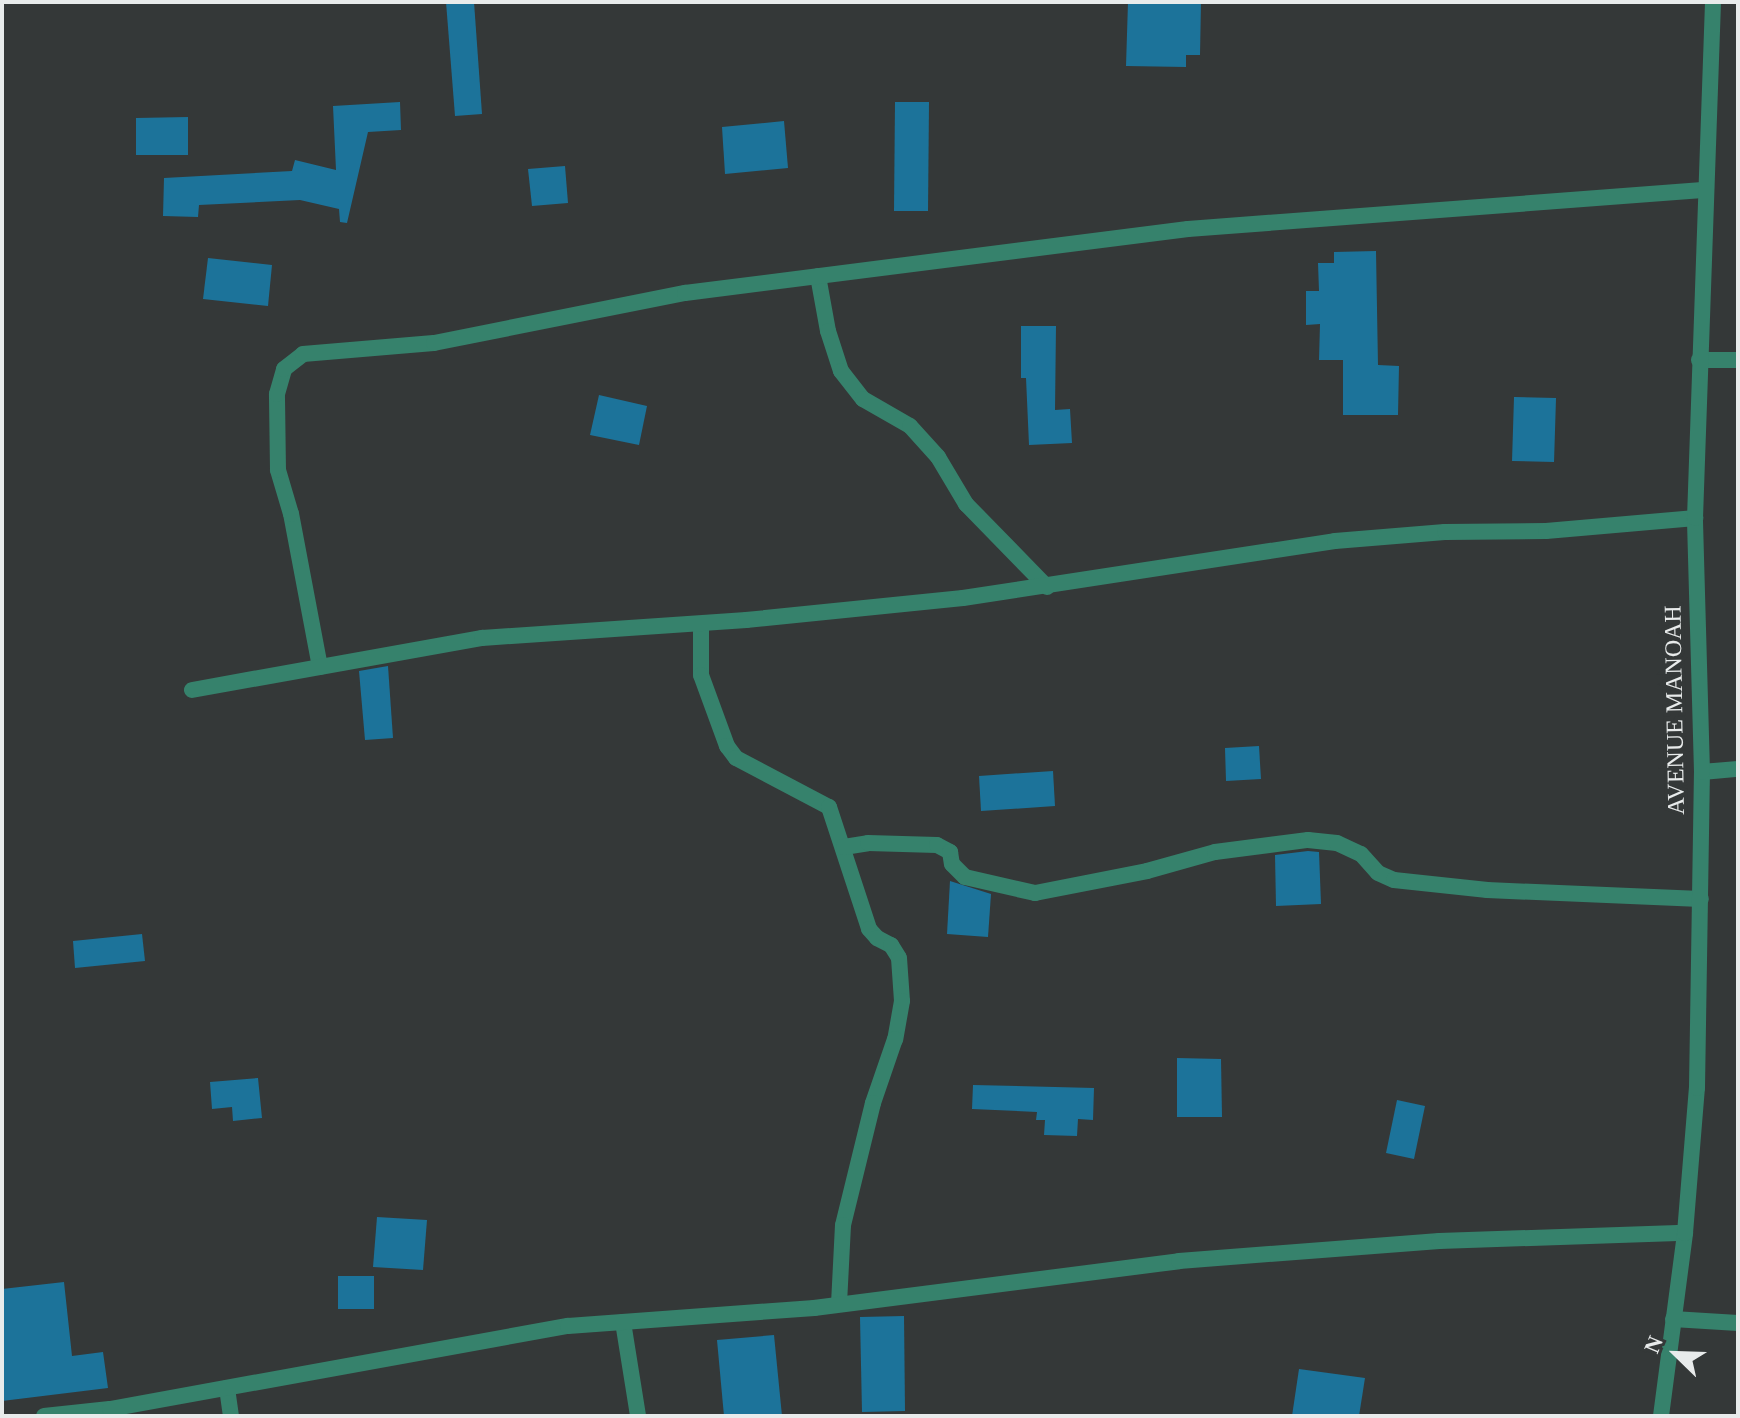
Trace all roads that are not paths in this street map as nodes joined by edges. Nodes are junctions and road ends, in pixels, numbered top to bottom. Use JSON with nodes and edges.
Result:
{"nodes":[{"id":1,"x":1713,"y":2,"type":"edge"},
{"id":2,"x":1703,"y":190,"type":"junction"},
{"id":3,"x":818,"y":276,"type":"junction"},
{"id":4,"x":1699,"y":360,"type":"junction"},
{"id":5,"x":1738,"y":360,"type":"edge"},
{"id":6,"x":1695,"y":518,"type":"junction"},
{"id":7,"x":1047,"y":587,"type":"junction"},
{"id":8,"x":701,"y":624,"type":"junction"},
{"id":9,"x":320,"y":667,"type":"junction"},
{"id":10,"x":192,"y":690,"type":"dead end"},
{"id":11,"x":1738,"y":769,"type":"edge"},
{"id":12,"x":1702,"y":772,"type":"junction"},
{"id":13,"x":844,"y":847,"type":"junction"},
{"id":14,"x":1701,"y":899,"type":"junction"},
{"id":15,"x":1685,"y":1233,"type":"junction"},
{"id":16,"x":839,"y":1304,"type":"junction"},
{"id":17,"x":1673,"y":1319,"type":"junction"},
{"id":18,"x":623,"y":1322,"type":"junction"},
{"id":19,"x":1738,"y":1323,"type":"edge"},
{"id":20,"x":227,"y":1388,"type":"junction"},
{"id":21,"x":44,"y":1416,"type":"edge"},
{"id":22,"x":231,"y":1416,"type":"edge"},
{"id":23,"x":638,"y":1416,"type":"edge"},
{"id":24,"x":1661,"y":1416,"type":"edge"}],
"edges":[{"from":1,"to":2,"type":"street","name":"AVENUE MANOAH"},
{"from":2,"to":3,"type":"street"},
{"from":2,"to":4,"type":"street","name":"AVENUE MANOAH"},
{"from":3,"to":7,"type":"street"},
{"from":3,"to":9,"type":"street"},
{"from":4,"to":5,"type":"street"},
{"from":4,"to":6,"type":"street","name":"AVENUE MANOAH"},
{"from":6,"to":7,"type":"street"},
{"from":6,"to":12,"type":"street","name":"AVENUE MANOAH"},
{"from":7,"to":8,"type":"street"},
{"from":8,"to":9,"type":"street"},
{"from":8,"to":13,"type":"street"},
{"from":9,"to":10,"type":"street"},
{"from":11,"to":12,"type":"street"},
{"from":12,"to":14,"type":"street","name":"AVENUE MANOAH"},
{"from":13,"to":14,"type":"street"},
{"from":13,"to":16,"type":"street"},
{"from":14,"to":15,"type":"street","name":"AVENUE MANOAH"},
{"from":15,"to":16,"type":"street"},
{"from":15,"to":17,"type":"street","name":"AVENUE MANOAH"},
{"from":16,"to":18,"type":"street"},
{"from":17,"to":19,"type":"street"},
{"from":17,"to":24,"type":"street","name":"AVENUE MANOAH"},
{"from":18,"to":20,"type":"street"},
{"from":18,"to":23,"type":"street"},
{"from":20,"to":21,"type":"street"},
{"from":20,"to":22,"type":"street"}]}
